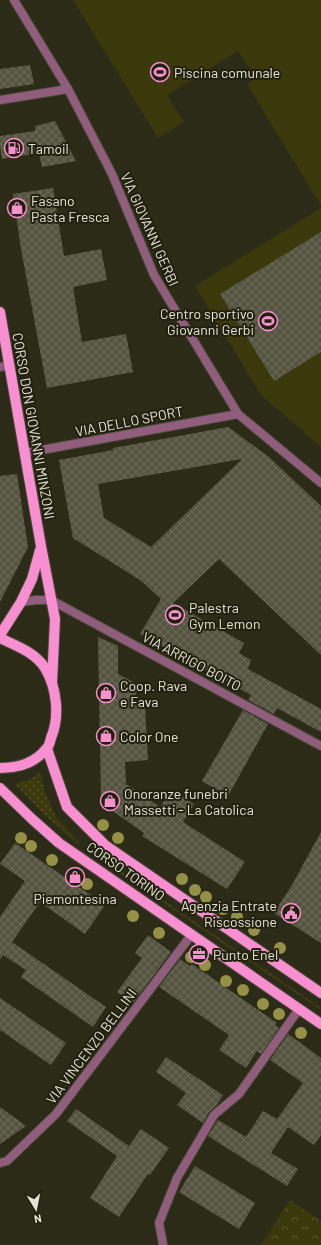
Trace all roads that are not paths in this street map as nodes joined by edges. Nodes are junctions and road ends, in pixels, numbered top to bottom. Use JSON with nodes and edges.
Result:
{"nodes":[{"id":1,"x":14,"y":0,"type":"edge"},
{"id":2,"x":68,"y":89,"type":"junction"},
{"id":3,"x":0,"y":100,"type":"edge"},
{"id":4,"x":0,"y":312,"type":"edge"},
{"id":5,"x":5,"y":366,"type":"edge"},
{"id":6,"x":238,"y":414,"type":"junction"},
{"id":7,"x":25,"y":453,"type":"junction"},
{"id":8,"x":321,"y":483,"type":"edge"},
{"id":9,"x":41,"y":546,"type":"junction"},
{"id":10,"x":51,"y":600,"type":"junction"},
{"id":11,"x":21,"y":602,"type":"junction"},
{"id":12,"x":0,"y":637,"type":"edge"},
{"id":13,"x":52,"y":683,"type":"junction"},
{"id":14,"x":321,"y":746,"type":"edge"},
{"id":15,"x":47,"y":749,"type":"junction"},
{"id":16,"x":0,"y":768,"type":"edge"},
{"id":17,"x":0,"y":788,"type":"edge"},
{"id":18,"x":192,"y":934,"type":"junction"},
{"id":19,"x":321,"y":993,"type":"edge"},
{"id":20,"x":299,"y":1009,"type":"junction"},
{"id":21,"x":321,"y":1024,"type":"edge"},
{"id":22,"x":0,"y":1163,"type":"edge"},
{"id":23,"x":163,"y":1244,"type":"dead end"}],
"edges":[{"from":1,"to":2,"type":"street","name":"VIA GIOVANNI GERBI"},
{"from":2,"to":3,"type":"street"},
{"from":2,"to":6,"type":"street","name":"VIA GIOVANNI GERBI"},
{"from":4,"to":5,"type":"main road","name":"CORSO DON GIOVANNI MINZONI"},
{"from":5,"to":7,"type":"main road","name":"CORSO DON GIOVANNI MINZONI"},
{"from":6,"to":7,"type":"street","name":"VIA DELLO SPORT"},
{"from":6,"to":8,"type":"street","name":"VIA GIOVANNI GERBI"},
{"from":7,"to":9,"type":"main road","name":"CORSO DON GIOVANNI MINZONI"},
{"from":9,"to":10,"type":"main road","name":"CORSO DON GIOVANNI MINZONI"},
{"from":9,"to":11,"type":"main road","name":"CORSO DON GIOVANNI MINZONI"},
{"from":10,"to":11,"type":"street"},
{"from":10,"to":13,"type":"main road","name":"CORSO DON GIOVANNI MINZONI"},
{"from":10,"to":14,"type":"street","name":"VIA ARRIGO BOITO"},
{"from":11,"to":12,"type":"main road","name":"CORSO DON GIOVANNI MINZONI"},
{"from":12,"to":13,"type":"main road"},
{"from":13,"to":15,"type":"main road"},
{"from":15,"to":16,"type":"main road"},
{"from":15,"to":19,"type":"main road","name":"CORSO TORINO"},
{"from":17,"to":18,"type":"main road","name":"CORSO TORINO"},
{"from":18,"to":20,"type":"main road","name":"CORSO TORINO"},
{"from":18,"to":22,"type":"street","name":"VIA VINCENZO BELLINI"},
{"from":20,"to":21,"type":"main road","name":"CORSO TORINO"},
{"from":20,"to":23,"type":"street"}]}
